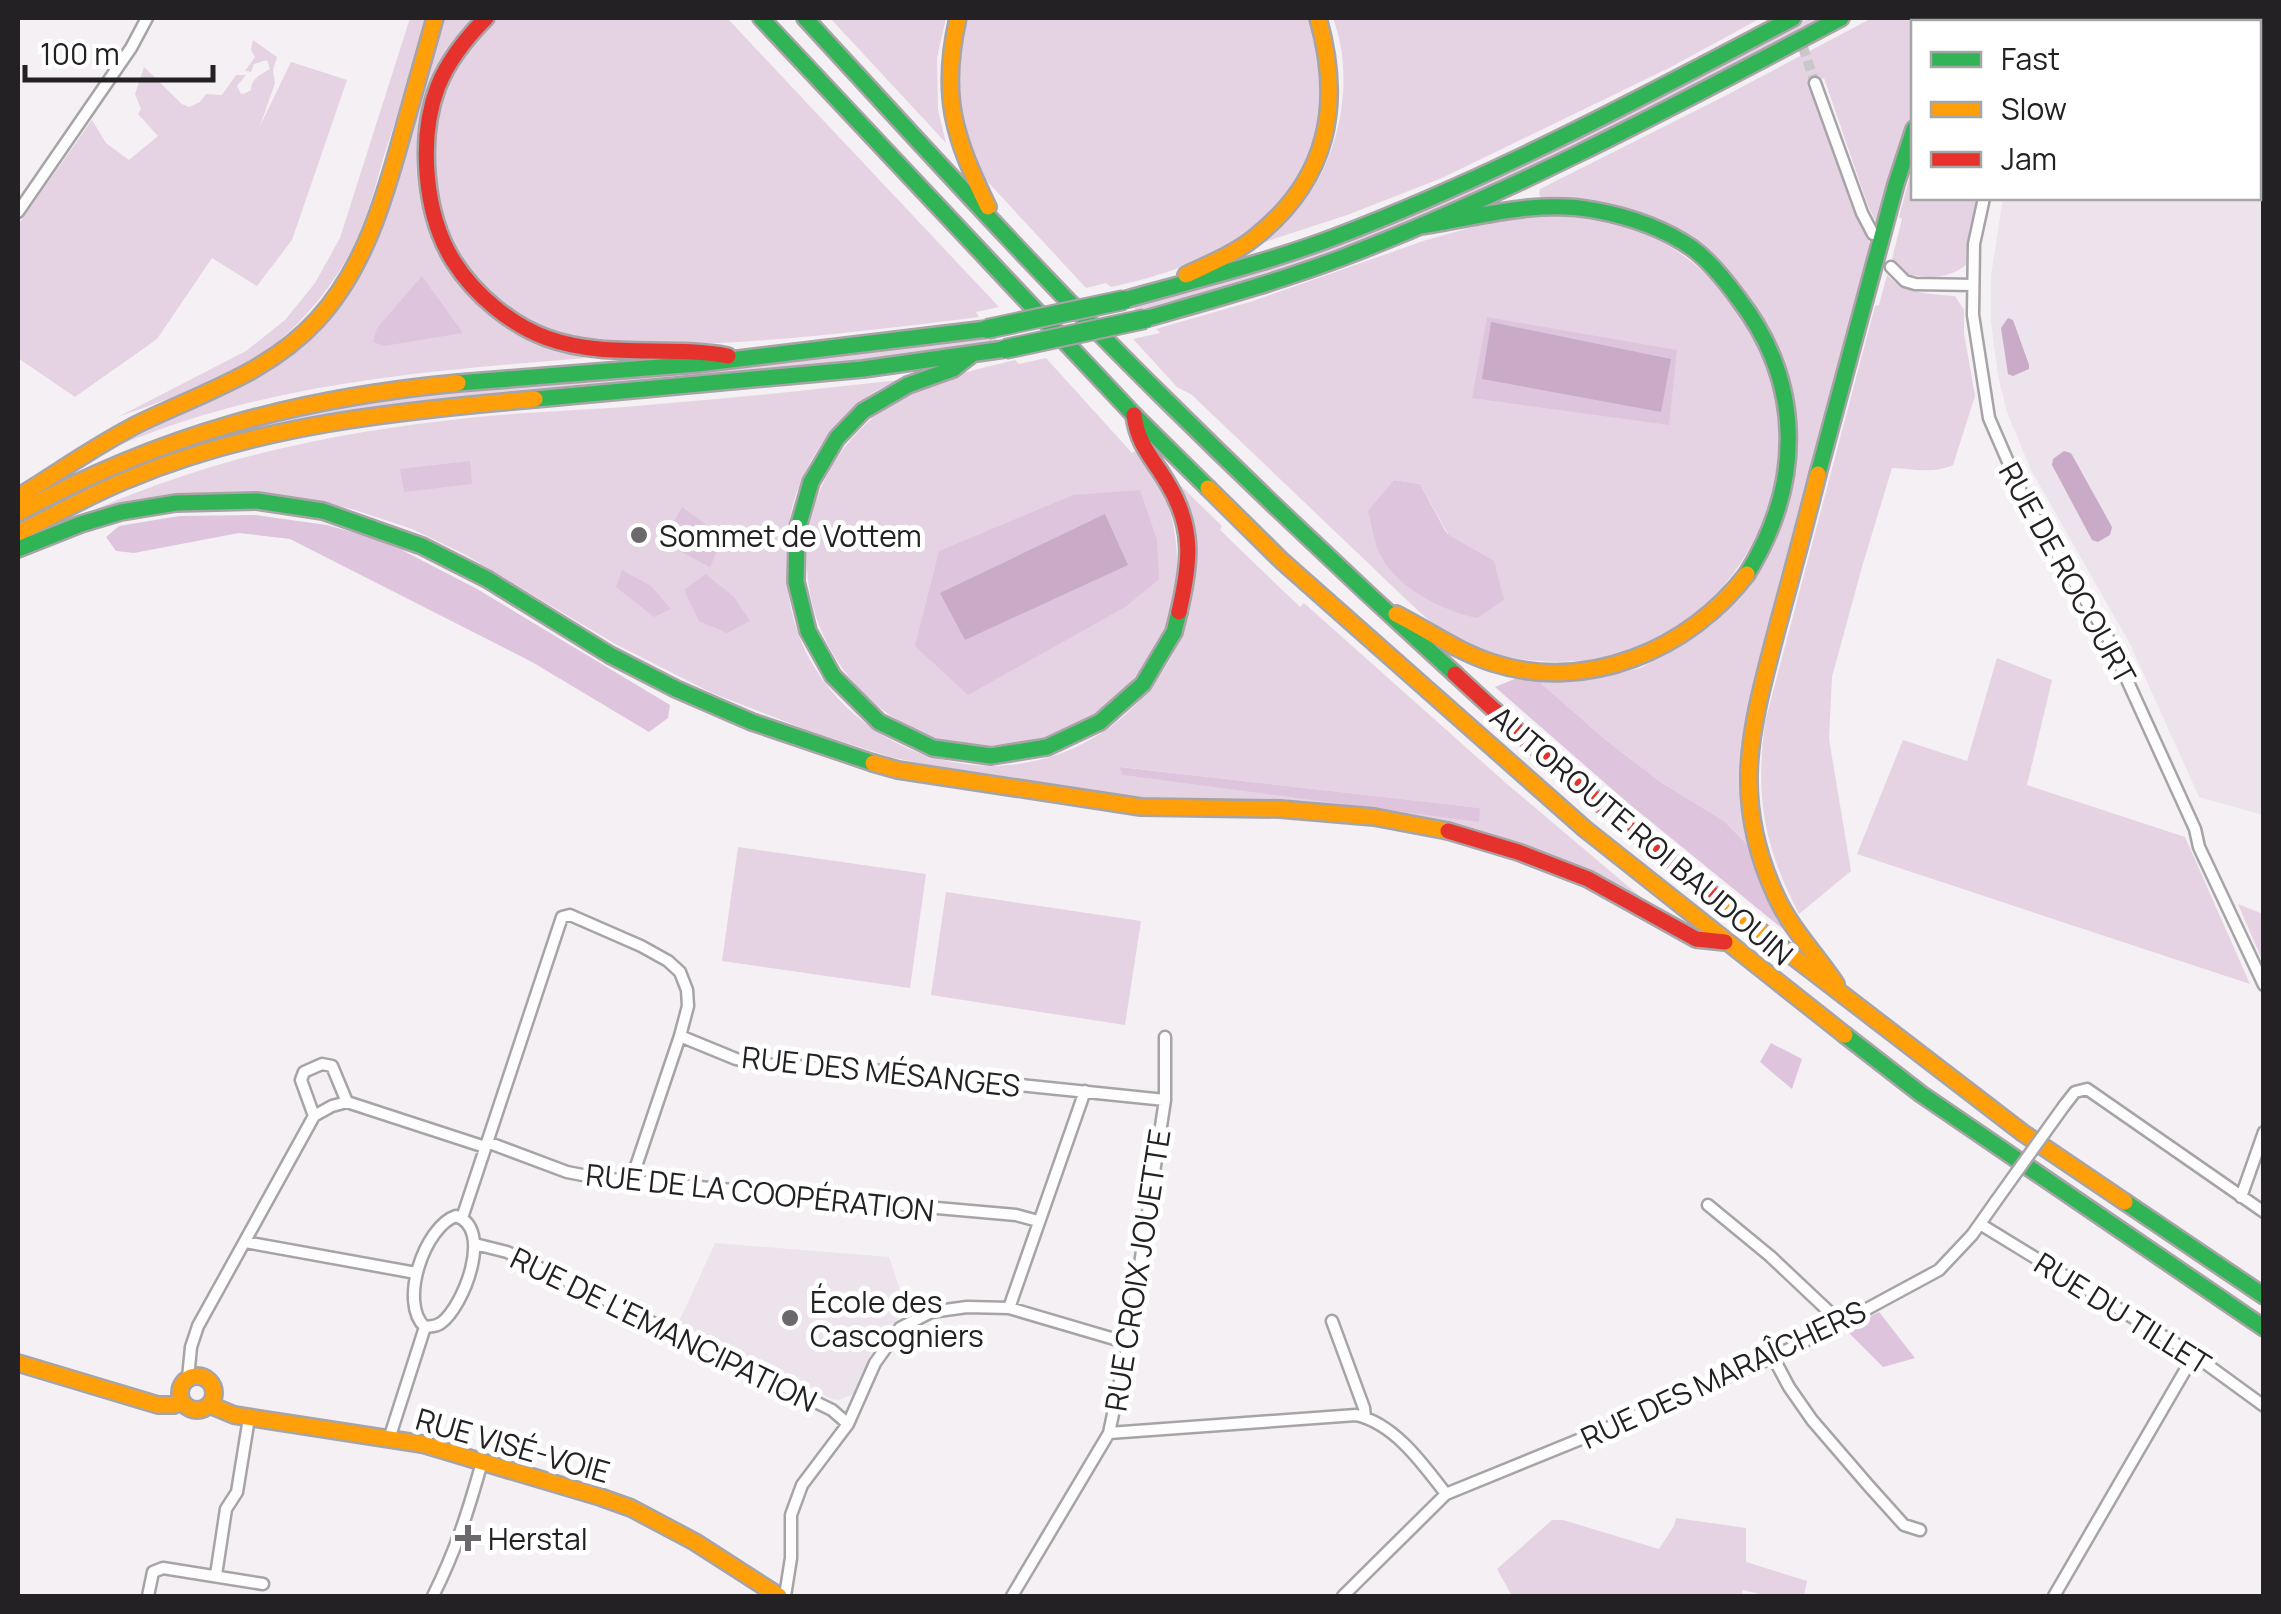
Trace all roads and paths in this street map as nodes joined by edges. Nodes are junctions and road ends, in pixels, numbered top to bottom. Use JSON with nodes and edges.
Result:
{"nodes":[{"id":1,"x":147,"y":18,"type":"edge"},
{"id":2,"x":435,"y":18,"type":"edge"},
{"id":3,"x":486,"y":18,"type":"edge"},
{"id":4,"x":761,"y":18,"type":"edge"},
{"id":5,"x":805,"y":18,"type":"edge"},
{"id":6,"x":958,"y":18,"type":"edge"},
{"id":7,"x":1318,"y":18,"type":"edge"},
{"id":8,"x":1793,"y":18,"type":"edge"},
{"id":9,"x":1842,"y":18,"type":"edge"},
{"id":10,"x":1815,"y":83,"type":"tunnel mouth"},
{"id":11,"x":1911,"y":138,"type":"edge"},
{"id":12,"x":1984,"y":200,"type":"edge"},
{"id":13,"x":18,"y":212,"type":"edge"},
{"id":14,"x":998,"y":226,"type":"junction"},
{"id":15,"x":1420,"y":226,"type":"junction"},
{"id":16,"x":1873,"y":234,"type":"dead end"},
{"id":17,"x":1891,"y":267,"type":"dead end"},
{"id":18,"x":1973,"y":285,"type":"junction"},
{"id":19,"x":1155,"y":291,"type":"junction"},
{"id":20,"x":971,"y":355,"type":"junction"},
{"id":21,"x":743,"y":360,"type":"junction"},
{"id":22,"x":1134,"y":414,"type":"junction"},
{"id":23,"x":18,"y":497,"type":"edge"},
{"id":24,"x":18,"y":513,"type":"edge"},
{"id":25,"x":18,"y":533,"type":"edge"},
{"id":26,"x":18,"y":549,"type":"edge"},
{"id":27,"x":1378,"y":604,"type":"junction"},
{"id":28,"x":1725,"y":942,"type":"junction"},
{"id":29,"x":2264,"y":985,"type":"edge"},
{"id":30,"x":1844,"y":998,"type":"junction"},
{"id":31,"x":680,"y":1036,"type":"junction"},
{"id":32,"x":1165,"y":1037,"type":"dead end"},
{"id":33,"x":1085,"y":1092,"type":"junction"},
{"id":34,"x":1165,"y":1100,"type":"junction"},
{"id":35,"x":347,"y":1102,"type":"junction"},
{"id":36,"x":314,"y":1116,"type":"junction"},
{"id":37,"x":2264,"y":1132,"type":"edge"},
{"id":38,"x":486,"y":1144,"type":"junction"},
{"id":39,"x":631,"y":1182,"type":"junction"},
{"id":40,"x":2241,"y":1197,"type":"junction"},
{"id":41,"x":1708,"y":1204,"type":"dead end"},
{"id":42,"x":2264,"y":1212,"type":"edge"},
{"id":43,"x":462,"y":1218,"type":"junction"},
{"id":44,"x":1038,"y":1221,"type":"junction"},
{"id":45,"x":1980,"y":1224,"type":"junction"},
{"id":46,"x":246,"y":1242,"type":"junction"},
{"id":47,"x":475,"y":1244,"type":"junction"},
{"id":48,"x":416,"y":1273,"type":"junction"},
{"id":49,"x":2264,"y":1296,"type":"edge"},
{"id":50,"x":1009,"y":1308,"type":"junction"},
{"id":51,"x":1332,"y":1321,"type":"dead end"},
{"id":52,"x":1841,"y":1323,"type":"junction"},
{"id":53,"x":425,"y":1327,"type":"junction"},
{"id":54,"x":2264,"y":1328,"type":"edge"},
{"id":55,"x":1128,"y":1343,"type":"junction"},
{"id":56,"x":2194,"y":1355,"type":"junction"},
{"id":57,"x":1772,"y":1356,"type":"junction"},
{"id":58,"x":18,"y":1363,"type":"edge"},
{"id":59,"x":188,"y":1378,"type":"junction"},
{"id":60,"x":182,"y":1401,"type":"junction"},
{"id":61,"x":210,"y":1405,"type":"junction"},
{"id":62,"x":2264,"y":1406,"type":"edge"},
{"id":63,"x":1365,"y":1417,"type":"junction"},
{"id":64,"x":249,"y":1418,"type":"junction"},
{"id":65,"x":848,"y":1424,"type":"junction"},
{"id":66,"x":1109,"y":1433,"type":"junction"},
{"id":67,"x":389,"y":1438,"type":"junction"},
{"id":68,"x":482,"y":1462,"type":"junction"},
{"id":69,"x":1446,"y":1494,"type":"junction"},
{"id":70,"x":1920,"y":1530,"type":"dead end"},
{"id":71,"x":216,"y":1575,"type":"junction"},
{"id":72,"x":244,"y":1580,"type":"junction"},
{"id":73,"x":264,"y":1584,"type":"dead end"},
{"id":74,"x":148,"y":1596,"type":"edge"},
{"id":75,"x":242,"y":1596,"type":"edge"},
{"id":76,"x":433,"y":1596,"type":"edge"},
{"id":77,"x":782,"y":1596,"type":"edge"},
{"id":78,"x":1012,"y":1596,"type":"edge"},
{"id":79,"x":1343,"y":1596,"type":"edge"},
{"id":80,"x":2054,"y":1596,"type":"edge"}],
"edges":[{"from":1,"to":13,"type":"street"},
{"from":2,"to":23,"type":"main road"},
{"from":3,"to":21,"type":"main road"},
{"from":4,"to":22,"type":"main road","name":"AUTOROUTE ROI BAUDOUIN"},
{"from":5,"to":14,"type":"main road"},
{"from":6,"to":14,"type":"main road"},
{"from":7,"to":19,"type":"main road"},
{"from":8,"to":19,"type":"main road"},
{"from":9,"to":15,"type":"main road"},
{"from":10,"to":16,"type":"street"},
{"from":11,"to":30,"type":"main road"},
{"from":12,"to":18,"type":"street","name":"RUE DE ROCOURT"},
{"from":14,"to":27,"type":"main road"},
{"from":15,"to":20,"type":"main road","bridge":true},
{"from":15,"to":27,"type":"main road"},
{"from":17,"to":18,"type":"street"},
{"from":18,"to":29,"type":"street","name":"RUE DE ROCOURT"},
{"from":19,"to":21,"type":"main road","bridge":true},
{"from":20,"to":22,"type":"main road"},
{"from":20,"to":25,"type":"main road"},
{"from":21,"to":24,"type":"main road"},
{"from":22,"to":28,"type":"main road","name":"AUTOROUTE ROI BAUDOUIN"},
{"from":26,"to":28,"type":"main road"},
{"from":27,"to":30,"type":"main road"},
{"from":28,"to":54,"type":"main road","name":"AUTOROUTE ROI BAUDOUIN"},
{"from":30,"to":49,"type":"main road"},
{"from":31,"to":33,"type":"street","name":"RUE DES MÉSANGES"},
{"from":31,"to":38,"type":"street"},
{"from":31,"to":39,"type":"street"},
{"from":32,"to":34,"type":"street","name":"RUE CROIX JOUETTE"},
{"from":33,"to":34,"type":"street","name":"RUE DES MÉSANGES"},
{"from":33,"to":44,"type":"street"},
{"from":34,"to":55,"type":"street","name":"RUE CROIX JOUETTE"},
{"from":35,"to":36,"type":"street"},
{"from":35,"to":36,"type":"street"},
{"from":35,"to":38,"type":"street","name":"RUE DE LA COOPÉRATION"},
{"from":36,"to":46,"type":"street"},
{"from":37,"to":40,"type":"street"},
{"from":38,"to":39,"type":"street","name":"RUE DE LA COOPÉRATION"},
{"from":38,"to":43,"type":"street"},
{"from":39,"to":44,"type":"street","name":"RUE DE LA COOPÉRATION"},
{"from":40,"to":42,"type":"street"},
{"from":40,"to":45,"type":"street","name":"RUE DES MARAÎCHERS","bridge":true},
{"from":41,"to":52,"type":"street"},
{"from":43,"to":47,"type":"street"},
{"from":43,"to":48,"type":"street"},
{"from":44,"to":50,"type":"street"},
{"from":45,"to":52,"type":"street","name":"RUE DES MARAÎCHERS"},
{"from":45,"to":56,"type":"street","name":"RUE DU TILLET"},
{"from":46,"to":48,"type":"street"},
{"from":46,"to":59,"type":"street"},
{"from":47,"to":53,"type":"street"},
{"from":47,"to":65,"type":"street","name":"RUE DE L'EMANCIPATION"},
{"from":48,"to":53,"type":"street"},
{"from":50,"to":55,"type":"street"},
{"from":50,"to":65,"type":"street"},
{"from":51,"to":63,"type":"street"},
{"from":52,"to":57,"type":"street","name":"RUE DES MARAÎCHERS"},
{"from":53,"to":67,"type":"street"},
{"from":55,"to":66,"type":"street","name":"RUE CROIX JOUETTE"},
{"from":56,"to":62,"type":"street","name":"RUE DU TILLET"},
{"from":56,"to":80,"type":"street"},
{"from":57,"to":69,"type":"street","name":"RUE DES MARAÎCHERS"},
{"from":57,"to":70,"type":"street"},
{"from":58,"to":60,"type":"main road","name":"RUE VISÉ-VOIE"},
{"from":59,"to":60,"type":"main road"},
{"from":59,"to":61,"type":"main road"},
{"from":60,"to":61,"type":"main road","name":"RUE VISÉ-VOIE"},
{"from":61,"to":64,"type":"main road","name":"RUE VISÉ-VOIE"},
{"from":63,"to":66,"type":"street"},
{"from":63,"to":69,"type":"street"},
{"from":64,"to":67,"type":"main road","name":"RUE VISÉ-VOIE"},
{"from":64,"to":71,"type":"street"},
{"from":65,"to":77,"type":"street"},
{"from":66,"to":78,"type":"street","name":"RUE CROIX JOUETTE"},
{"from":67,"to":68,"type":"main road","name":"RUE VISÉ-VOIE"},
{"from":68,"to":76,"type":"street"},
{"from":68,"to":77,"type":"main road","name":"RUE VISÉ-VOIE"},
{"from":69,"to":79,"type":"street","name":"RUE DES MARAÎCHERS"},
{"from":71,"to":72,"type":"street"},
{"from":71,"to":74,"type":"street"},
{"from":72,"to":73,"type":"street"},
{"from":72,"to":75,"type":"street"}]}
